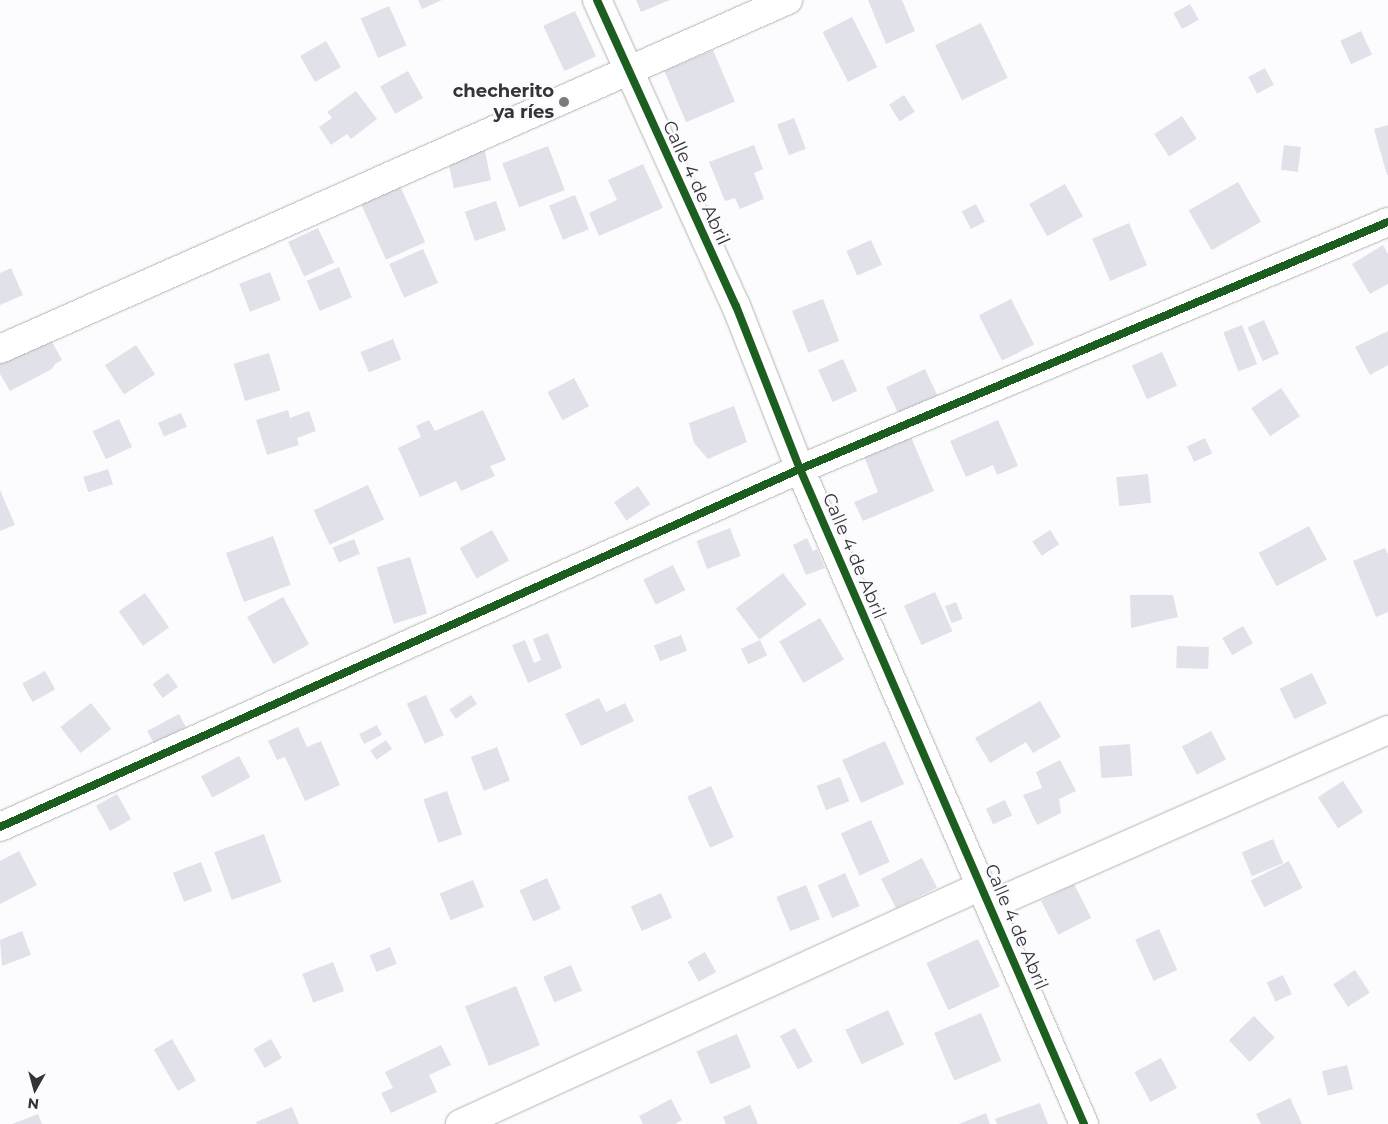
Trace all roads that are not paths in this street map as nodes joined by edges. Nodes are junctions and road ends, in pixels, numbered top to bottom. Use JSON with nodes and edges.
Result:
{"nodes":[{"id":1,"x":596,"y":0,"type":"edge"},
{"id":2,"x":788,"y":0,"type":"edge"},
{"id":3,"x":628,"y":71,"type":"junction"},
{"id":4,"x":1388,"y":222,"type":"edge"},
{"id":5,"x":0,"y":349,"type":"edge"},
{"id":6,"x":800,"y":469,"type":"junction"},
{"id":7,"x":1388,"y":730,"type":"edge"},
{"id":8,"x":0,"y":827,"type":"edge"},
{"id":9,"x":986,"y":896,"type":"junction"},
{"id":10,"x":460,"y":1124,"type":"edge"},
{"id":11,"x":1084,"y":1124,"type":"edge"}],
"edges":[{"from":1,"to":3,"type":"street","name":"Calle 4 de Abril"},
{"from":2,"to":3,"type":"street"},
{"from":3,"to":5,"type":"street"},
{"from":3,"to":6,"type":"street","name":"Calle 4 de Abril"},
{"from":4,"to":6,"type":"street"},
{"from":6,"to":8,"type":"street"},
{"from":6,"to":9,"type":"street","name":"Calle 4 de Abril"},
{"from":7,"to":9,"type":"street"},
{"from":9,"to":10,"type":"street"},
{"from":9,"to":11,"type":"street","name":"Calle 4 de Abril"}]}
